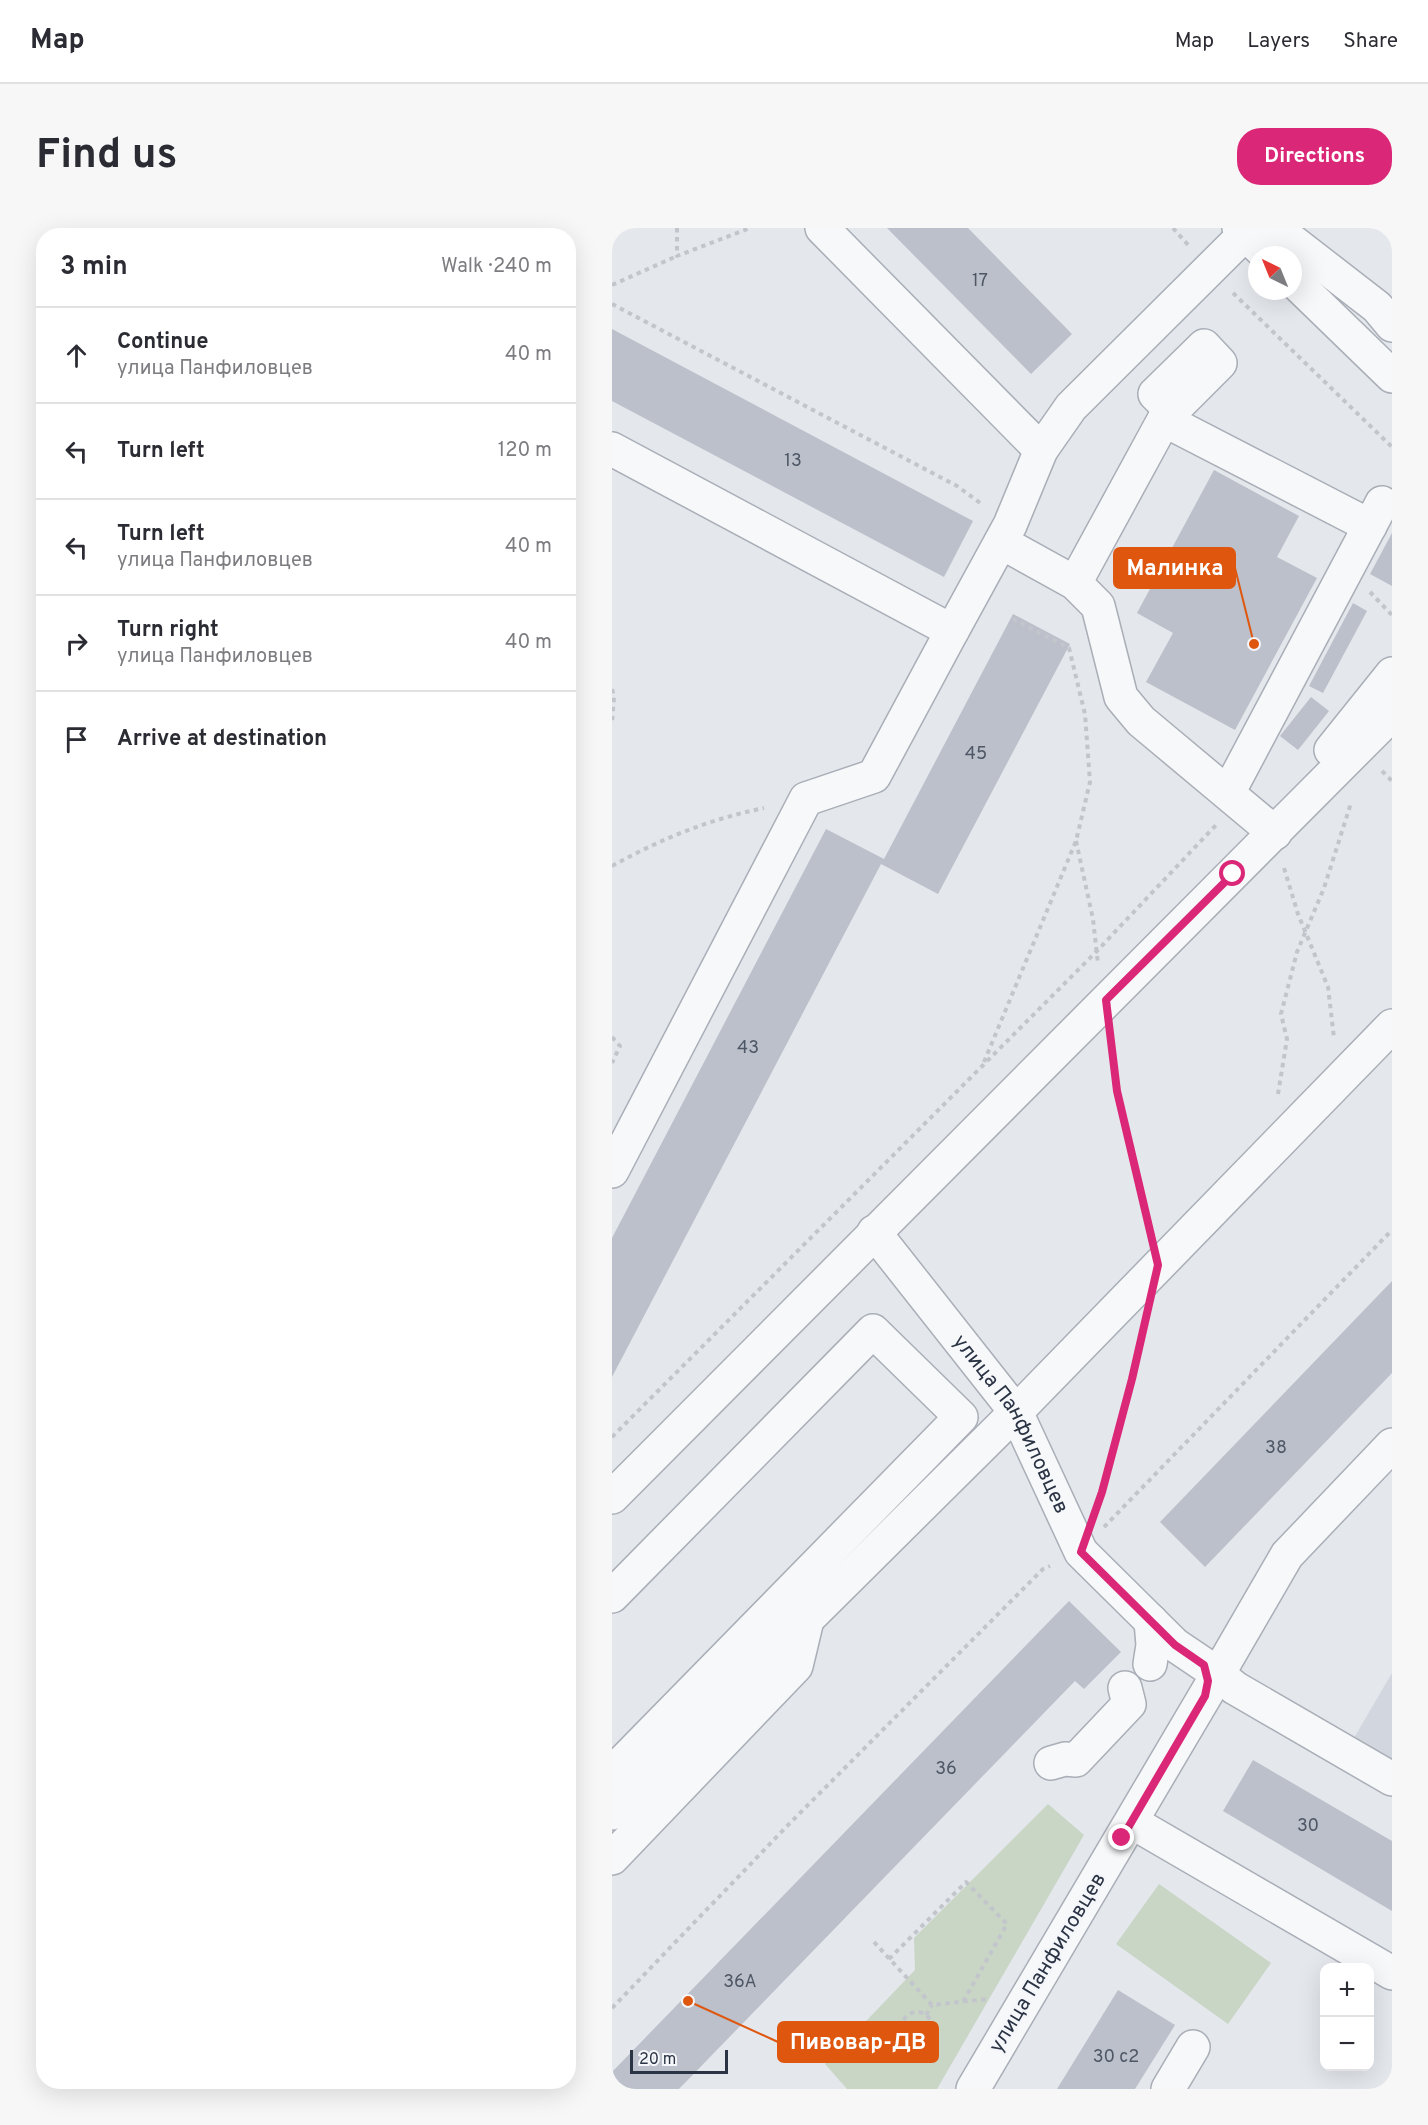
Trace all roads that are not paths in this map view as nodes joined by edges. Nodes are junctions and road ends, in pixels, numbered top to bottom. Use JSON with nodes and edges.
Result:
{"nodes":[{"id":1,"x":822,"y":228,"type":"edge"},
{"id":2,"x":1257,"y":236,"type":"edge"},
{"id":3,"x":1302,"y":289,"type":"edge"},
{"id":4,"x":1392,"y":326,"type":"edge"},
{"id":5,"x":1392,"y":376,"type":"edge"},
{"id":6,"x":612,"y":449,"type":"edge"},
{"id":7,"x":1041,"y":450,"type":"junction"},
{"id":8,"x":1006,"y":534,"type":"junction"},
{"id":9,"x":1045,"y":566,"type":"junction"},
{"id":10,"x":1075,"y":583,"type":"junction"},
{"id":11,"x":968,"y":603,"type":"junction"},
{"id":12,"x":952,"y":631,"type":"junction"},
{"id":13,"x":1392,"y":674,"type":"edge"},
{"id":14,"x":1392,"y":714,"type":"edge"},
{"id":15,"x":1233,"y":797,"type":"junction"},
{"id":16,"x":1272,"y":830,"type":"junction"},
{"id":17,"x":1392,"y":1026,"type":"edge"},
{"id":18,"x":1392,"y":1053,"type":"edge"},
{"id":19,"x":612,"y":1171,"type":"edge"},
{"id":20,"x":874,"y":1232,"type":"junction"},
{"id":21,"x":1158,"y":1265,"type":"junction"},
{"id":22,"x":1016,"y":1412,"type":"junction"},
{"id":23,"x":1392,"y":1445,"type":"edge"},
{"id":24,"x":612,"y":1497,"type":"edge"},
{"id":25,"x":612,"y":1596,"type":"edge"},
{"id":26,"x":808,"y":1619,"type":"junction"},
{"id":27,"x":1187,"y":1667,"type":"junction"},
{"id":28,"x":1127,"y":1696,"type":"dead end"},
{"id":29,"x":1064,"y":1761,"type":"dead end"},
{"id":30,"x":612,"y":1773,"type":"edge"},
{"id":31,"x":1392,"y":1779,"type":"edge"},
{"id":32,"x":612,"y":1813,"type":"edge"},
{"id":33,"x":1131,"y":1822,"type":"junction"},
{"id":34,"x":612,"y":1858,"type":"edge"},
{"id":35,"x":1392,"y":1973,"type":"edge"},
{"id":36,"x":1193,"y":2047,"type":"dead end"},
{"id":37,"x":973,"y":2089,"type":"edge"},
{"id":38,"x":1168,"y":2089,"type":"edge"}],
"edges":[{"from":1,"to":7,"type":"street"},
{"from":2,"to":4,"type":"street"},
{"from":2,"to":7,"type":"street"},
{"from":3,"to":5,"type":"street"},
{"from":6,"to":12,"type":"street"},
{"from":7,"to":8,"type":"street"},
{"from":8,"to":9,"type":"street"},
{"from":8,"to":11,"type":"street"},
{"from":9,"to":10,"type":"street"},
{"from":9,"to":11,"type":"street"},
{"from":10,"to":15,"type":"street"},
{"from":10,"to":15,"type":"street"},
{"from":11,"to":12,"type":"street"},
{"from":12,"to":19,"type":"street"},
{"from":13,"to":16,"type":"street"},
{"from":14,"to":16,"type":"street"},
{"from":15,"to":16,"type":"street"},
{"from":16,"to":20,"type":"street"},
{"from":17,"to":21,"type":"street"},
{"from":18,"to":21,"type":"street"},
{"from":20,"to":22,"type":"street","name":"улица Панфиловцев"},
{"from":20,"to":24,"type":"street"},
{"from":21,"to":22,"type":"street"},
{"from":22,"to":26,"type":"street"},
{"from":22,"to":27,"type":"street","name":"улица Панфиловцев"},
{"from":23,"to":27,"type":"street"},
{"from":25,"to":30,"type":"street"},
{"from":26,"to":32,"type":"street"},
{"from":26,"to":34,"type":"street"},
{"from":27,"to":31,"type":"street"},
{"from":27,"to":33,"type":"street","name":"улица Панфиловцев"},
{"from":28,"to":29,"type":"street"},
{"from":33,"to":35,"type":"street"},
{"from":33,"to":37,"type":"street","name":"улица Панфиловцев"},
{"from":36,"to":38,"type":"street"}]}
